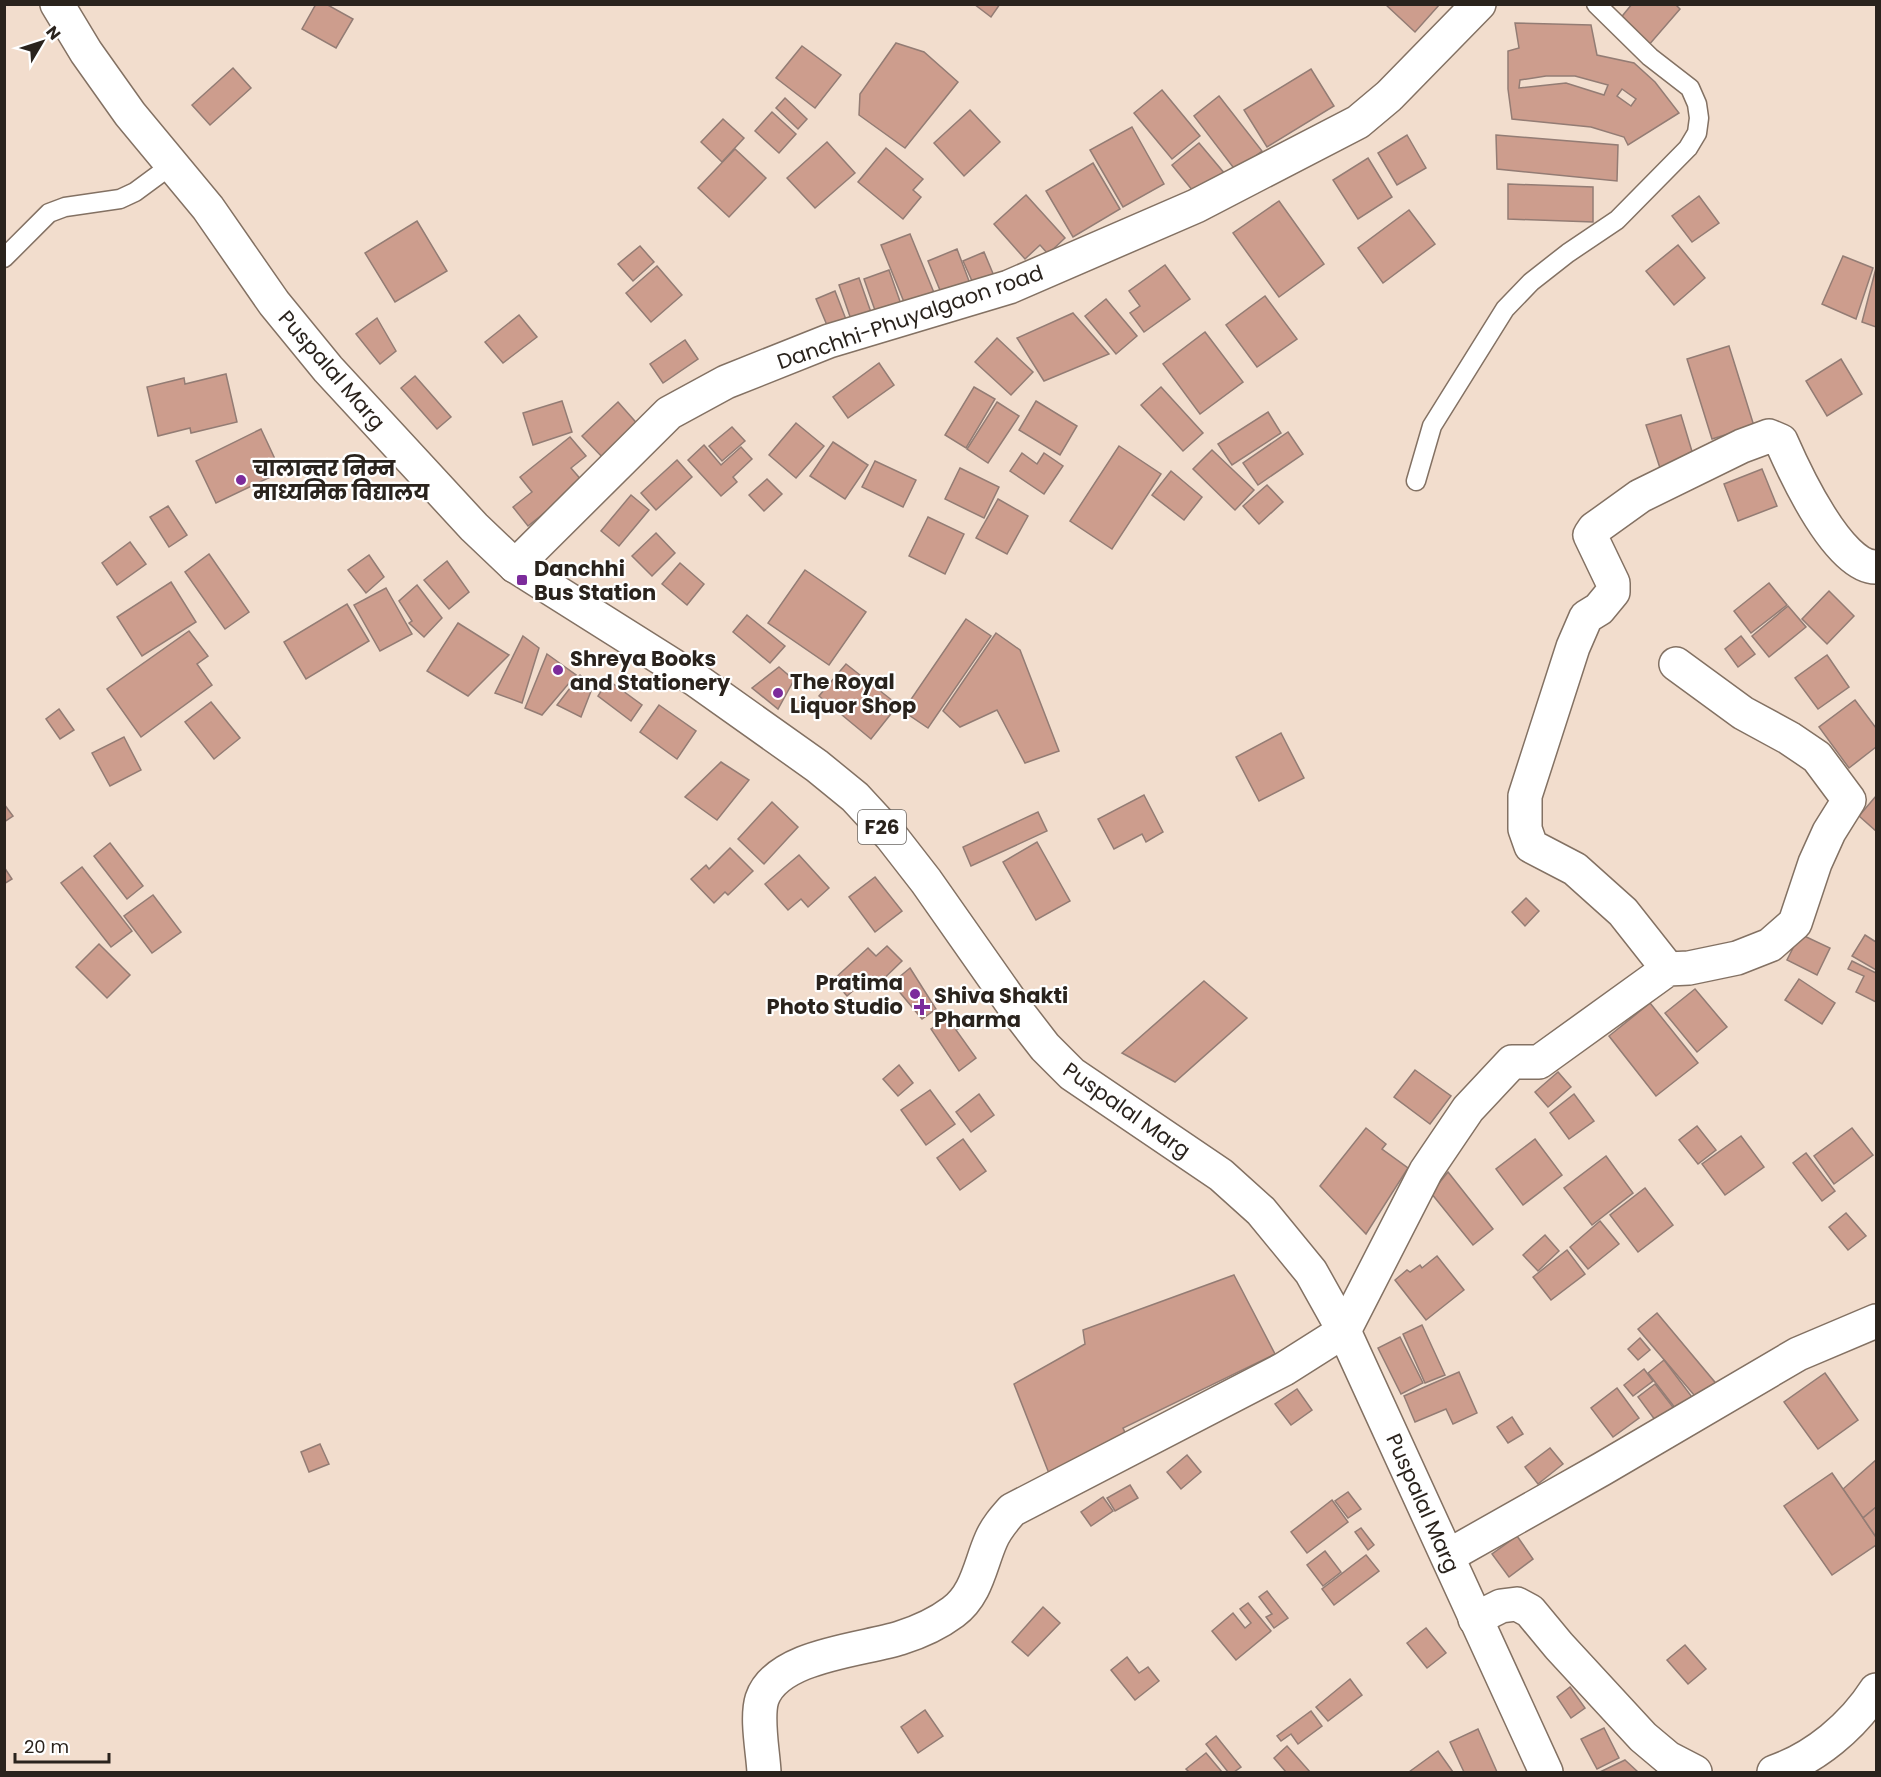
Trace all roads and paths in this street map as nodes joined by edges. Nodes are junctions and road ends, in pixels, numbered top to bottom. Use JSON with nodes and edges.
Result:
{"nodes":[{"id":1,"x":57,"y":4,"type":"edge"},
{"id":2,"x":1479,"y":4,"type":"edge"},
{"id":3,"x":1596,"y":4,"type":"edge"},
{"id":4,"x":173,"y":164,"type":"junction"},
{"id":5,"x":4,"y":258,"type":"edge"},
{"id":6,"x":1416,"y":481,"type":"dead end"},
{"id":7,"x":515,"y":566,"type":"junction"},
{"id":8,"x":1876,"y":567,"type":"edge"},
{"id":9,"x":1676,"y":664,"type":"dead end"},
{"id":10,"x":1668,"y":969,"type":"junction"},
{"id":11,"x":1876,"y":1321,"type":"edge"},
{"id":12,"x":1344,"y":1331,"type":"junction"},
{"id":13,"x":1448,"y":1556,"type":"junction"},
{"id":14,"x":1475,"y":1620,"type":"junction"},
{"id":15,"x":1876,"y":1690,"type":"edge"},
{"id":16,"x":764,"y":1773,"type":"edge"},
{"id":17,"x":1546,"y":1773,"type":"edge"},
{"id":18,"x":1695,"y":1773,"type":"edge"},
{"id":19,"x":1774,"y":1773,"type":"edge"}],
"edges":[{"from":1,"to":4,"type":"street","name":"Puspalal Marg","number":"F26"},
{"from":2,"to":7,"type":"street","name":"Danchhi-Phuyalgaon road"},
{"from":3,"to":6,"type":"lane"},
{"from":4,"to":5,"type":"lane"},
{"from":4,"to":7,"type":"street","name":"Puspalal Marg","number":"F26"},
{"from":7,"to":12,"type":"street","name":"Puspalal Marg","number":"F26"},
{"from":8,"to":10,"type":"street"},
{"from":9,"to":10,"type":"street"},
{"from":10,"to":12,"type":"street"},
{"from":11,"to":13,"type":"street"},
{"from":12,"to":13,"type":"street","name":"Puspalal Marg","number":"F26"},
{"from":12,"to":16,"type":"street"},
{"from":13,"to":14,"type":"street","name":"Puspalal Marg","number":"F26"},
{"from":14,"to":17,"type":"street","name":"Puspalal Marg","number":"F26"},
{"from":14,"to":18,"type":"street"},
{"from":15,"to":19,"type":"street"}]}
